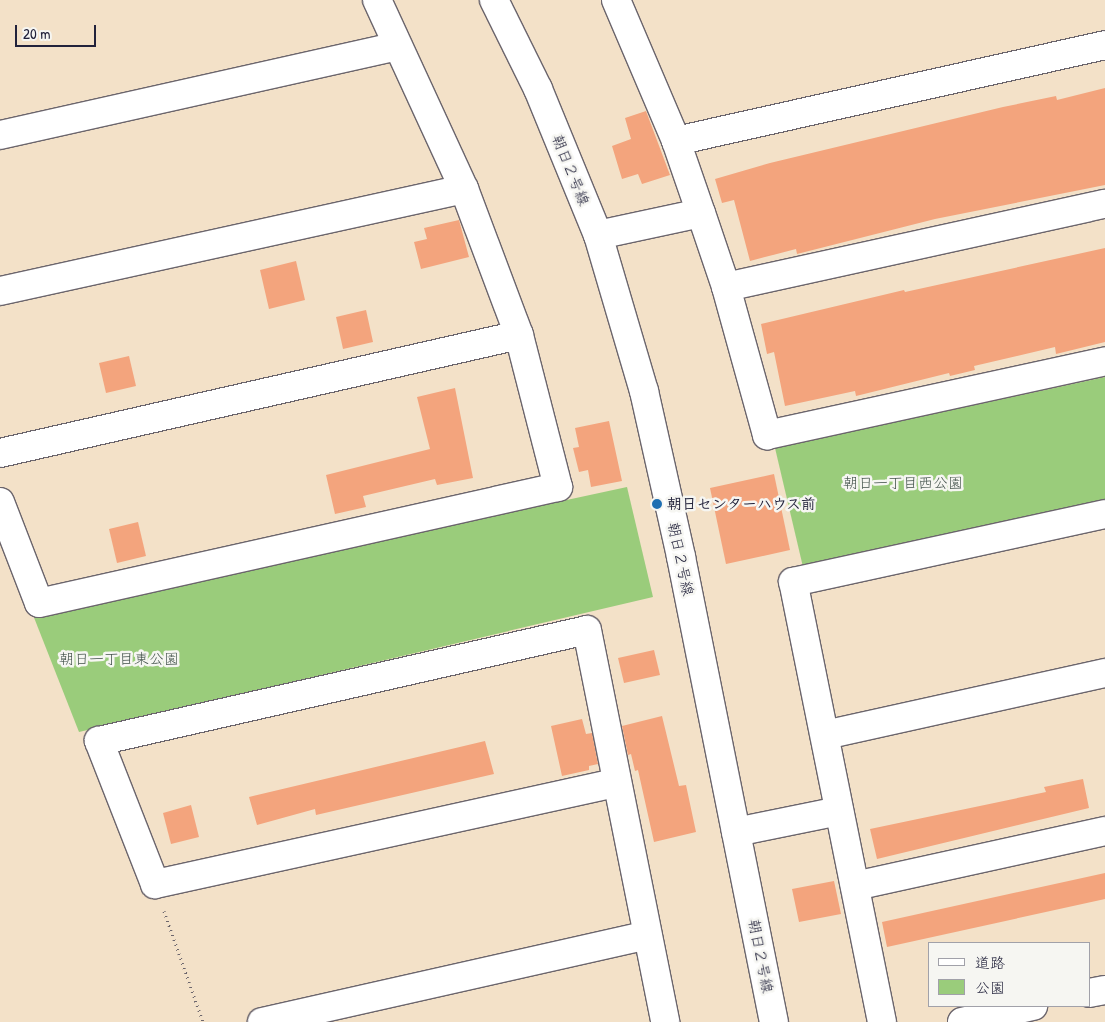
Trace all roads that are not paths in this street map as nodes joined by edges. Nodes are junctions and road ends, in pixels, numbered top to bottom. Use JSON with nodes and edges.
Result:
{"nodes":[{"id":1,"x":377,"y":0,"type":"edge"},
{"id":2,"x":494,"y":0,"type":"edge"},
{"id":3,"x":616,"y":0,"type":"edge"},
{"id":4,"x":1105,"y":45,"type":"edge"},
{"id":5,"x":397,"y":46,"type":"junction"},
{"id":6,"x":0,"y":135,"type":"edge"},
{"id":7,"x":676,"y":141,"type":"junction"},
{"id":8,"x":464,"y":188,"type":"junction"},
{"id":9,"x":1105,"y":204,"type":"edge"},
{"id":10,"x":701,"y":213,"type":"junction"},
{"id":11,"x":598,"y":235,"type":"junction"},
{"id":12,"x":726,"y":287,"type":"junction"},
{"id":13,"x":0,"y":292,"type":"edge"},
{"id":14,"x":519,"y":335,"type":"junction"},
{"id":15,"x":1105,"y":361,"type":"edge"},
{"id":16,"x":0,"y":453,"type":"edge"},
{"id":17,"x":0,"y":502,"type":"edge"},
{"id":18,"x":1105,"y":514,"type":"edge"},
{"id":19,"x":1105,"y":673,"type":"edge"},
{"id":20,"x":825,"y":735,"type":"junction"},
{"id":21,"x":615,"y":783,"type":"junction"},
{"id":22,"x":839,"y":811,"type":"junction"},
{"id":23,"x":1105,"y":830,"type":"edge"},
{"id":24,"x":736,"y":832,"type":"junction"},
{"id":25,"x":855,"y":886,"type":"junction"},
{"id":26,"x":647,"y":935,"type":"junction"},
{"id":27,"x":1105,"y":990,"type":"edge"},
{"id":28,"x":1090,"y":993,"type":"edge"},
{"id":29,"x":1029,"y":1007,"type":"edge"},
{"id":30,"x":262,"y":1022,"type":"edge"},
{"id":31,"x":665,"y":1022,"type":"edge"},
{"id":32,"x":774,"y":1022,"type":"edge"},
{"id":33,"x":882,"y":1022,"type":"edge"},
{"id":34,"x":962,"y":1022,"type":"edge"}],
"edges":[{"from":1,"to":5,"type":"street"},
{"from":2,"to":11,"type":"street","name":"朝日２号線"},
{"from":3,"to":7,"type":"street"},
{"from":4,"to":7,"type":"street"},
{"from":5,"to":6,"type":"street"},
{"from":5,"to":8,"type":"street"},
{"from":7,"to":10,"type":"street"},
{"from":8,"to":13,"type":"street"},
{"from":8,"to":14,"type":"street"},
{"from":9,"to":12,"type":"street"},
{"from":10,"to":11,"type":"street"},
{"from":10,"to":12,"type":"street"},
{"from":11,"to":24,"type":"street","name":"朝日２号線"},
{"from":12,"to":15,"type":"street"},
{"from":14,"to":16,"type":"street"},
{"from":14,"to":17,"type":"street"},
{"from":18,"to":20,"type":"street"},
{"from":19,"to":20,"type":"street"},
{"from":20,"to":22,"type":"street"},
{"from":21,"to":21,"type":"street"},
{"from":21,"to":26,"type":"street"},
{"from":22,"to":24,"type":"street"},
{"from":22,"to":25,"type":"street"},
{"from":23,"to":25,"type":"street"},
{"from":24,"to":32,"type":"street","name":"朝日２号線"},
{"from":25,"to":33,"type":"street"},
{"from":26,"to":30,"type":"street"},
{"from":26,"to":31,"type":"street"},
{"from":27,"to":28,"type":"street"},
{"from":29,"to":34,"type":"street"}]}
